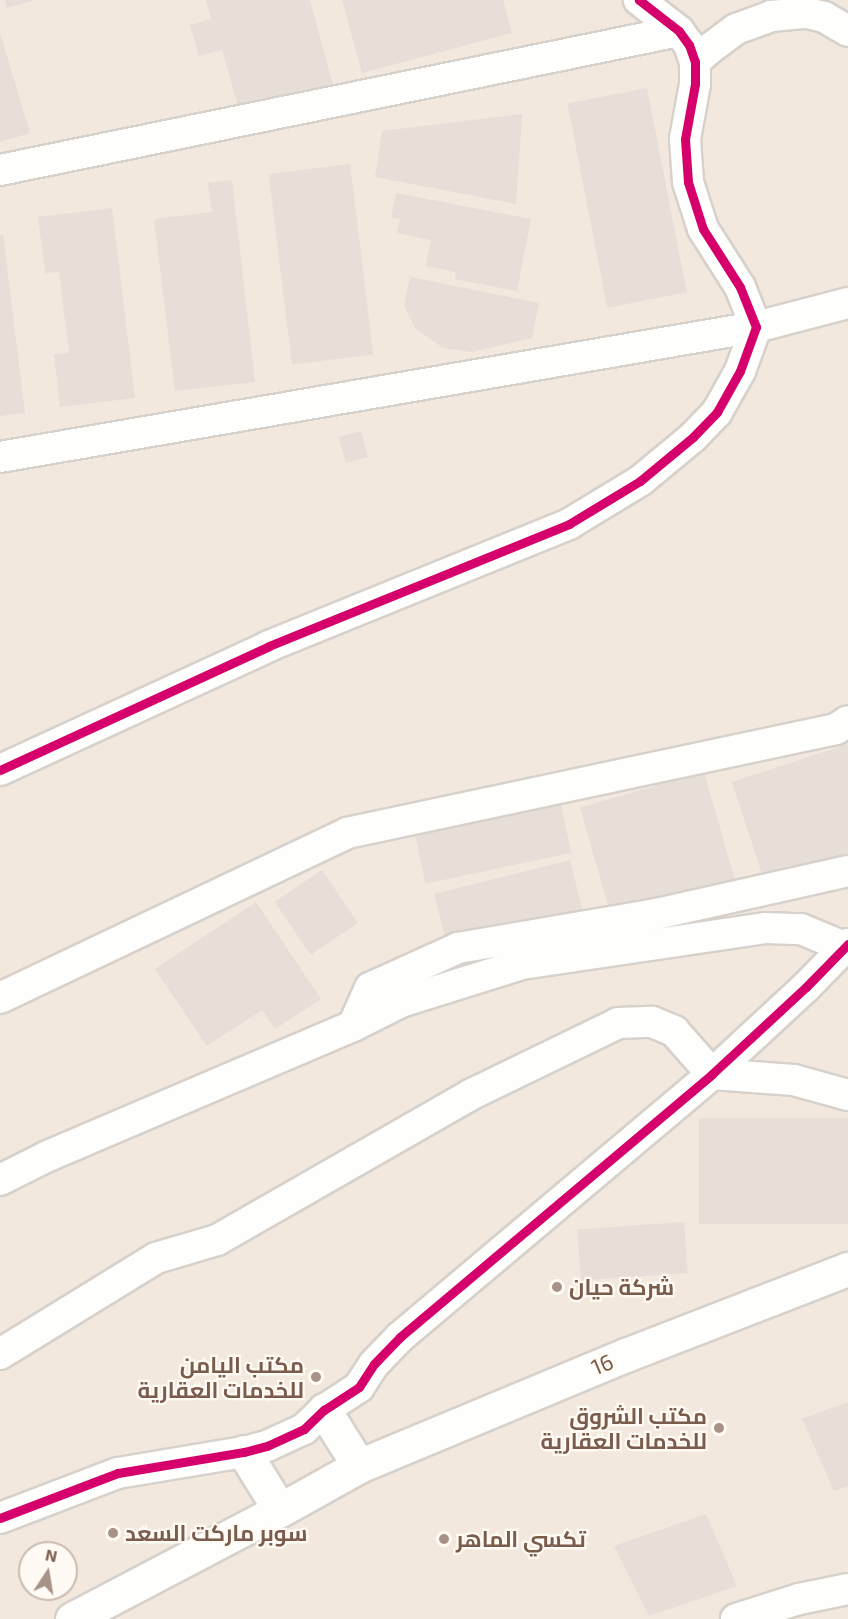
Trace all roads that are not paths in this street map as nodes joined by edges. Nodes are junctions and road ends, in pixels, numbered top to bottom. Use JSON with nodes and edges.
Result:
{"nodes":[{"id":1,"x":639,"y":0,"type":"edge"},
{"id":2,"x":793,"y":6,"type":"edge"},
{"id":3,"x":679,"y":31,"type":"junction"},
{"id":4,"x":848,"y":31,"type":"edge"},
{"id":5,"x":695,"y":63,"type":"junction"},
{"id":6,"x":0,"y":170,"type":"edge"},
{"id":7,"x":848,"y":303,"type":"edge"},
{"id":8,"x":756,"y":327,"type":"junction"},
{"id":9,"x":0,"y":457,"type":"edge"},
{"id":10,"x":848,"y":721,"type":"edge"},
{"id":11,"x":0,"y":770,"type":"edge"},
{"id":12,"x":848,"y":872,"type":"edge"},
{"id":13,"x":846,"y":954,"type":"edge"},
{"id":14,"x":0,"y":998,"type":"edge"},
{"id":15,"x":354,"y":1026,"type":"junction"},
{"id":16,"x":712,"y":1074,"type":"junction"},
{"id":17,"x":848,"y":1095,"type":"edge"},
{"id":18,"x":0,"y":1180,"type":"edge"},
{"id":19,"x":848,"y":1269,"type":"edge"},
{"id":20,"x":0,"y":1354,"type":"edge"},
{"id":21,"x":324,"y":1410,"type":"junction"},
{"id":22,"x":244,"y":1452,"type":"junction"},
{"id":23,"x":359,"y":1466,"type":"junction"},
{"id":24,"x":280,"y":1510,"type":"junction"},
{"id":25,"x":0,"y":1518,"type":"edge"},
{"id":26,"x":848,"y":1589,"type":"edge"},
{"id":27,"x":72,"y":1619,"type":"edge"},
{"id":28,"x":736,"y":1619,"type":"edge"}],
"edges":[{"from":1,"to":3,"type":"street"},
{"from":2,"to":4,"type":"street"},
{"from":2,"to":5,"type":"street"},
{"from":3,"to":5,"type":"street"},
{"from":3,"to":6,"type":"street"},
{"from":5,"to":8,"type":"street"},
{"from":7,"to":8,"type":"street"},
{"from":8,"to":9,"type":"street"},
{"from":8,"to":11,"type":"street"},
{"from":10,"to":14,"type":"street"},
{"from":12,"to":15,"type":"street"},
{"from":13,"to":15,"type":"street"},
{"from":13,"to":16,"type":"street"},
{"from":15,"to":18,"type":"street"},
{"from":16,"to":17,"type":"street"},
{"from":16,"to":20,"type":"street"},
{"from":16,"to":21,"type":"street"},
{"from":19,"to":23,"type":"street","name":"16"},
{"from":21,"to":22,"type":"street"},
{"from":21,"to":23,"type":"street"},
{"from":22,"to":24,"type":"street"},
{"from":22,"to":25,"type":"street"},
{"from":23,"to":24,"type":"street","name":"16"},
{"from":24,"to":27,"type":"street","name":"16"},
{"from":26,"to":28,"type":"street"}]}
